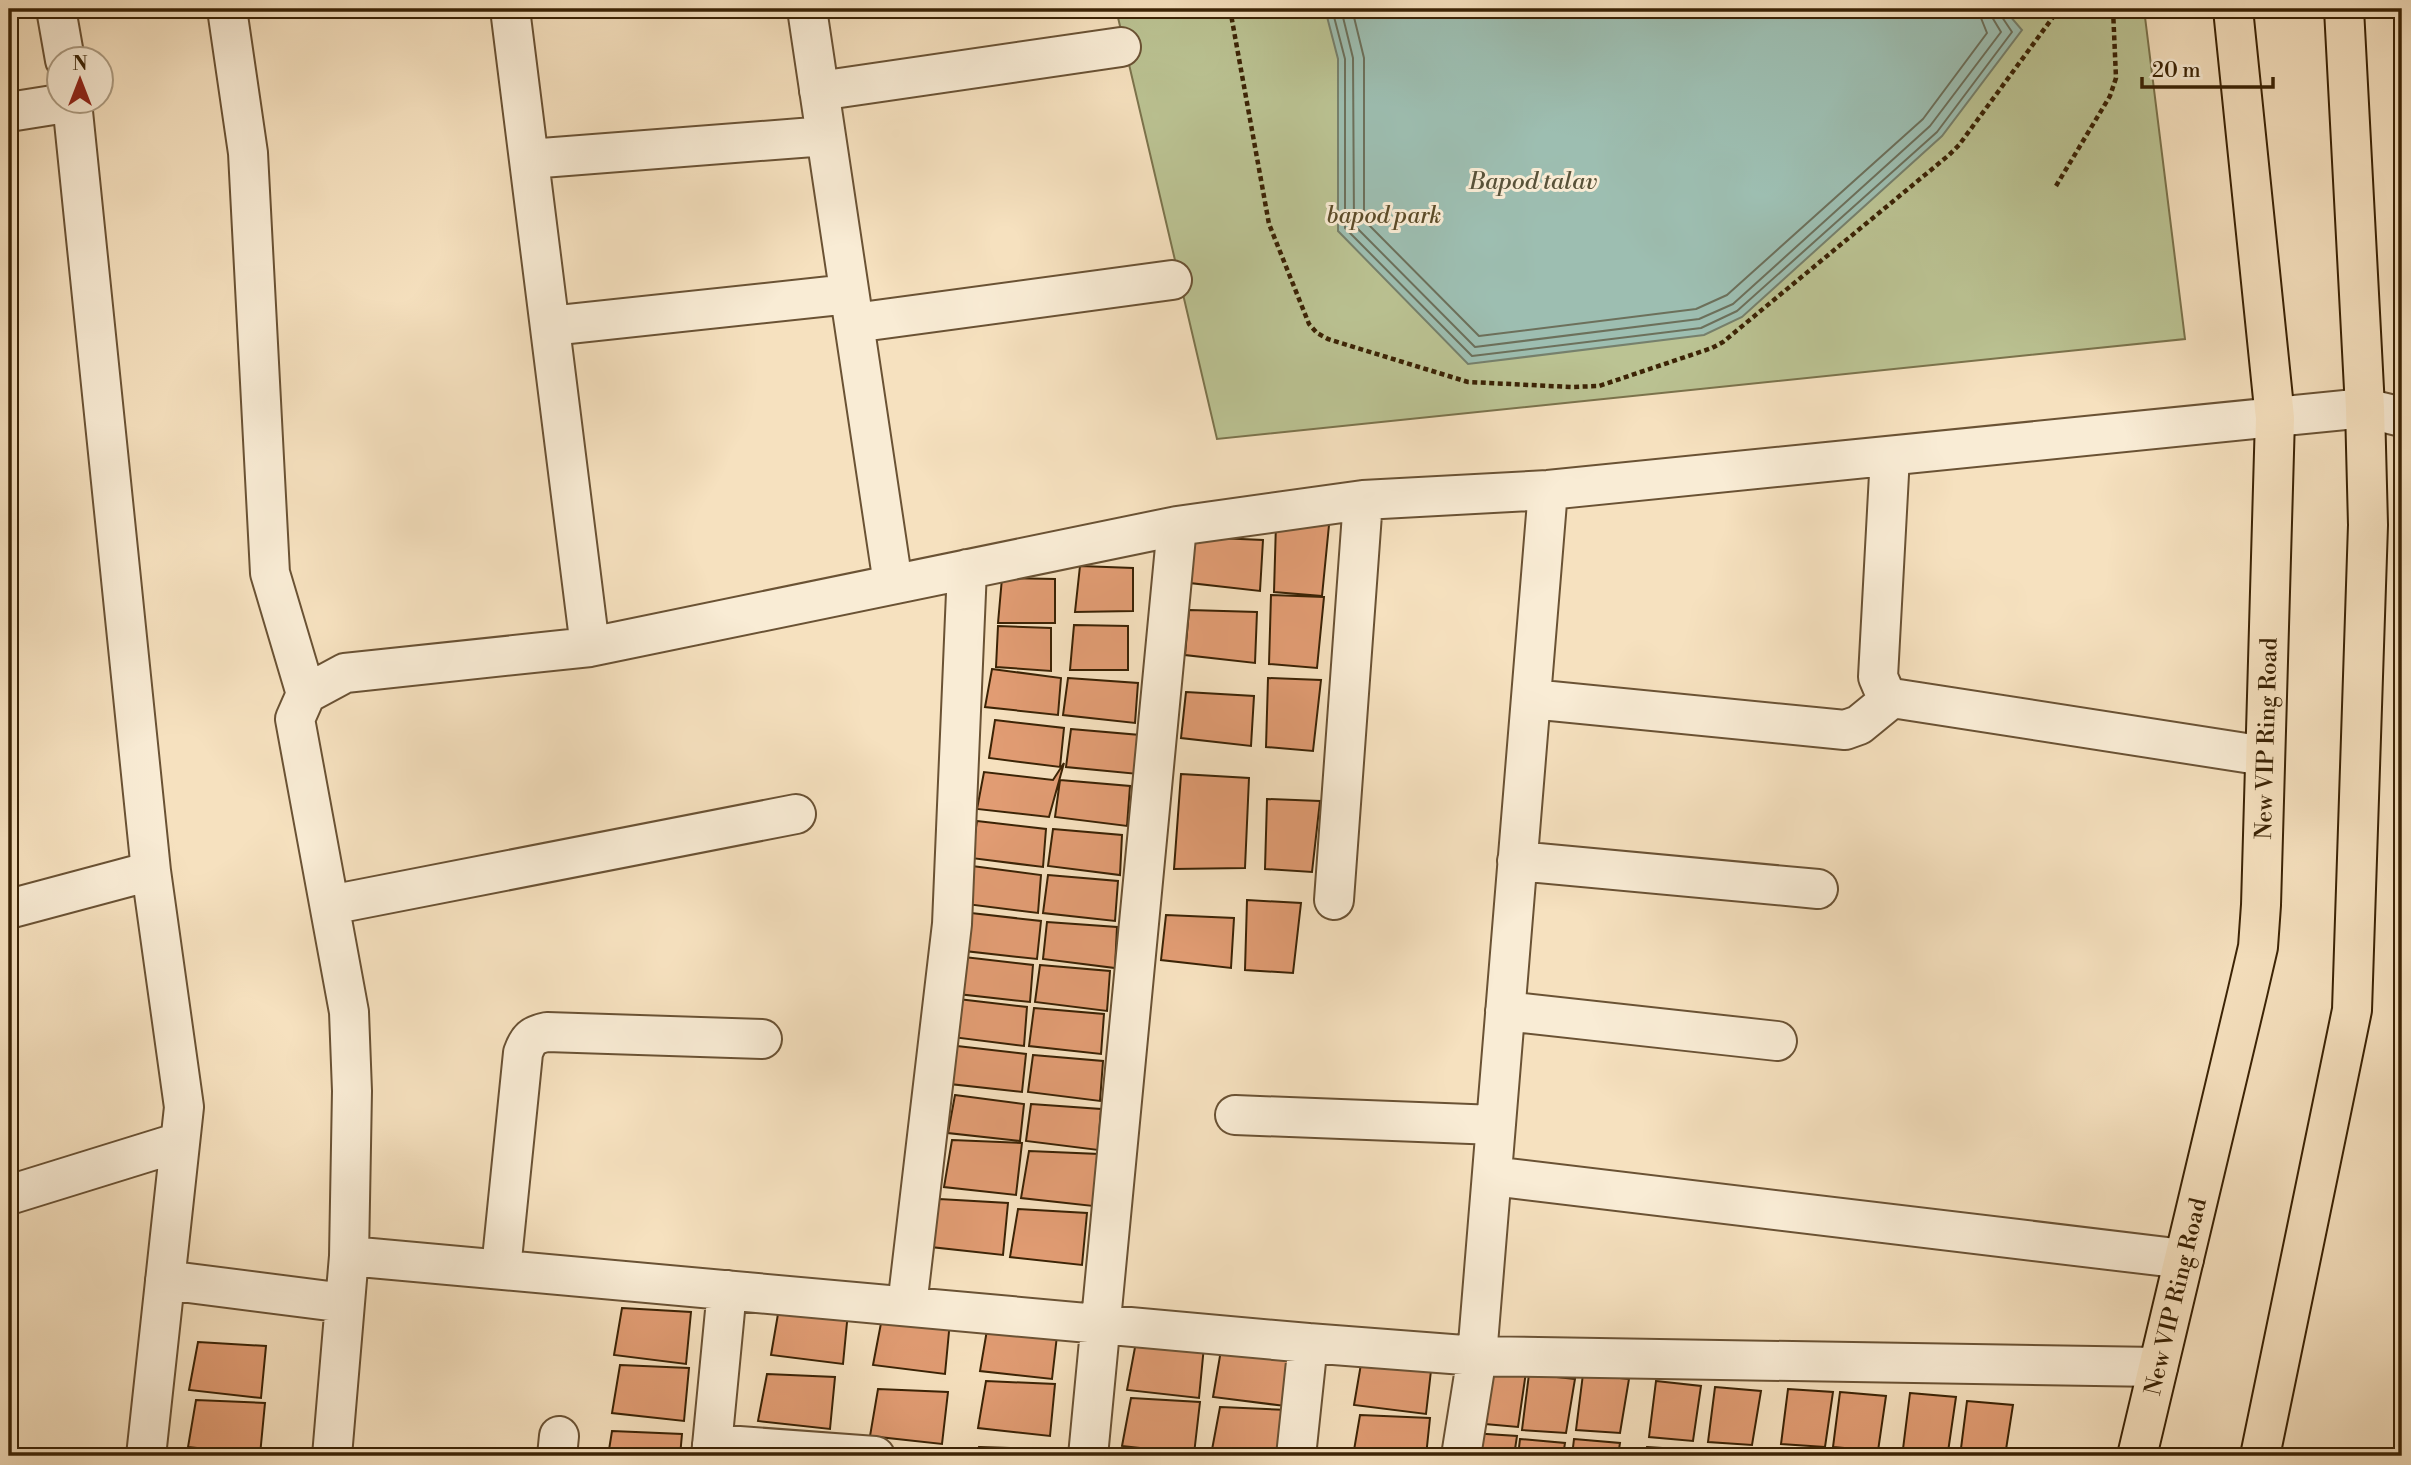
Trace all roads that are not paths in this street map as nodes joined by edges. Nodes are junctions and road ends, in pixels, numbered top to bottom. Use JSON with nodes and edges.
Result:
{"nodes":[{"id":1,"x":56,"y":9,"type":"edge"},
{"id":2,"x":227,"y":9,"type":"edge"},
{"id":3,"x":510,"y":9,"type":"edge"},
{"id":4,"x":807,"y":9,"type":"edge"},
{"id":5,"x":2234,"y":9,"type":"edge"},
{"id":6,"x":2344,"y":9,"type":"edge"},
{"id":7,"x":63,"y":46,"type":"edge"},
{"id":8,"x":1121,"y":47,"type":"dead end"},
{"id":9,"x":819,"y":91,"type":"junction"},
{"id":10,"x":46,"y":106,"type":"edge"},
{"id":11,"x":9,"y":112,"type":"edge"},
{"id":12,"x":73,"y":116,"type":"edge"},
{"id":13,"x":826,"y":136,"type":"junction"},
{"id":14,"x":529,"y":159,"type":"junction"},
{"id":15,"x":1172,"y":280,"type":"dead end"},
{"id":16,"x":852,"y":309,"type":"junction"},
{"id":17,"x":550,"y":326,"type":"junction"},
{"id":18,"x":2365,"y":408,"type":"junction"},
{"id":19,"x":2402,"y":417,"type":"edge"},
{"id":20,"x":2275,"y":418,"type":"junction"},
{"id":21,"x":1890,"y":456,"type":"junction"},
{"id":22,"x":1548,"y":490,"type":"junction"},
{"id":23,"x":1363,"y":499,"type":"junction"},
{"id":24,"x":1177,"y":526,"type":"junction"},
{"id":25,"x":967,"y":569,"type":"junction"},
{"id":26,"x":893,"y":584,"type":"junction"},
{"id":27,"x":590,"y":647,"type":"junction"},
{"id":28,"x":306,"y":694,"type":"junction"},
{"id":29,"x":1892,"y":698,"type":"junction"},
{"id":30,"x":1531,"y":699,"type":"junction"},
{"id":31,"x":2265,"y":756,"type":"junction"},
{"id":32,"x":796,"y":814,"type":"dead end"},
{"id":33,"x":1517,"y":861,"type":"junction"},
{"id":34,"x":151,"y":871,"type":"junction"},
{"id":35,"x":1818,"y":890,"type":"dead end"},
{"id":36,"x":1334,"y":900,"type":"dead end"},
{"id":37,"x":330,"y":905,"type":"junction"},
{"id":38,"x":9,"y":909,"type":"edge"},
{"id":39,"x":1505,"y":1011,"type":"junction"},
{"id":40,"x":762,"y":1039,"type":"dead end"},
{"id":41,"x":1777,"y":1041,"type":"dead end"},
{"id":42,"x":1235,"y":1115,"type":"dead end"},
{"id":43,"x":1496,"y":1125,"type":"junction"},
{"id":44,"x":180,"y":1142,"type":"junction"},
{"id":45,"x":1492,"y":1176,"type":"junction"},
{"id":46,"x":9,"y":1195,"type":"edge"},
{"id":47,"x":349,"y":1256,"type":"junction"},
{"id":48,"x":2184,"y":1259,"type":"junction"},
{"id":49,"x":501,"y":1269,"type":"junction"},
{"id":50,"x":165,"y":1280,"type":"junction"},
{"id":51,"x":727,"y":1290,"type":"junction"},
{"id":52,"x":345,"y":1303,"type":"junction"},
{"id":53,"x":907,"y":1306,"type":"junction"},
{"id":54,"x":1101,"y":1323,"type":"junction"},
{"id":55,"x":1308,"y":1343,"type":"junction"},
{"id":56,"x":1477,"y":1356,"type":"junction"},
{"id":57,"x":2158,"y":1367,"type":"junction"},
{"id":58,"x":711,"y":1450,"type":"edge"},
{"id":59,"x":146,"y":1456,"type":"edge"},
{"id":60,"x":332,"y":1456,"type":"edge"},
{"id":61,"x":875,"y":1456,"type":"edge"},
{"id":62,"x":1088,"y":1456,"type":"edge"},
{"id":63,"x":1296,"y":1456,"type":"edge"},
{"id":64,"x":1461,"y":1456,"type":"edge"},
{"id":65,"x":2137,"y":1456,"type":"edge"},
{"id":66,"x":2260,"y":1456,"type":"edge"}],
"edges":[{"from":1,"to":7,"type":"street"},
{"from":2,"to":28,"type":"street"},
{"from":3,"to":14,"type":"street"},
{"from":4,"to":9,"type":"street"},
{"from":5,"to":20,"type":"main road","name":"New VIP Ring Road"},
{"from":6,"to":18,"type":"main road"},
{"from":8,"to":9,"type":"street"},
{"from":9,"to":13,"type":"street"},
{"from":10,"to":11,"type":"street"},
{"from":12,"to":34,"type":"street"},
{"from":13,"to":14,"type":"street"},
{"from":13,"to":16,"type":"street"},
{"from":14,"to":17,"type":"street"},
{"from":15,"to":16,"type":"street"},
{"from":16,"to":17,"type":"street"},
{"from":16,"to":26,"type":"street"},
{"from":17,"to":27,"type":"street"},
{"from":18,"to":19,"type":"street"},
{"from":18,"to":20,"type":"street"},
{"from":18,"to":66,"type":"main road"},
{"from":20,"to":21,"type":"street"},
{"from":20,"to":31,"type":"main road","name":"New VIP Ring Road"},
{"from":21,"to":22,"type":"street"},
{"from":21,"to":29,"type":"street"},
{"from":22,"to":23,"type":"street"},
{"from":22,"to":30,"type":"street"},
{"from":23,"to":24,"type":"street"},
{"from":23,"to":36,"type":"street"},
{"from":24,"to":25,"type":"street"},
{"from":24,"to":54,"type":"street"},
{"from":25,"to":26,"type":"street"},
{"from":25,"to":53,"type":"street"},
{"from":26,"to":27,"type":"street"},
{"from":27,"to":28,"type":"street"},
{"from":28,"to":37,"type":"street"},
{"from":29,"to":30,"type":"street"},
{"from":29,"to":31,"type":"street"},
{"from":30,"to":33,"type":"street"},
{"from":31,"to":48,"type":"main road","name":"New VIP Ring Road"},
{"from":32,"to":37,"type":"street"},
{"from":33,"to":35,"type":"street"},
{"from":33,"to":39,"type":"street"},
{"from":34,"to":38,"type":"street"},
{"from":34,"to":44,"type":"street"},
{"from":37,"to":47,"type":"street"},
{"from":39,"to":41,"type":"street"},
{"from":39,"to":43,"type":"street"},
{"from":40,"to":49,"type":"street"},
{"from":42,"to":43,"type":"street"},
{"from":43,"to":45,"type":"street"},
{"from":44,"to":46,"type":"street"},
{"from":44,"to":50,"type":"street"},
{"from":45,"to":48,"type":"street"},
{"from":45,"to":56,"type":"street"},
{"from":47,"to":49,"type":"street"},
{"from":47,"to":52,"type":"street"},
{"from":48,"to":57,"type":"main road","name":"New VIP Ring Road"},
{"from":49,"to":51,"type":"street"},
{"from":50,"to":52,"type":"street"},
{"from":50,"to":59,"type":"street"},
{"from":51,"to":53,"type":"street"},
{"from":51,"to":58,"type":"street"},
{"from":52,"to":60,"type":"street"},
{"from":53,"to":54,"type":"street"},
{"from":54,"to":55,"type":"street"},
{"from":54,"to":62,"type":"street"},
{"from":55,"to":56,"type":"street"},
{"from":55,"to":63,"type":"street"},
{"from":56,"to":57,"type":"street"},
{"from":56,"to":64,"type":"street"},
{"from":57,"to":65,"type":"main road","name":"New VIP Ring Road"},
{"from":58,"to":61,"type":"street"}]}
